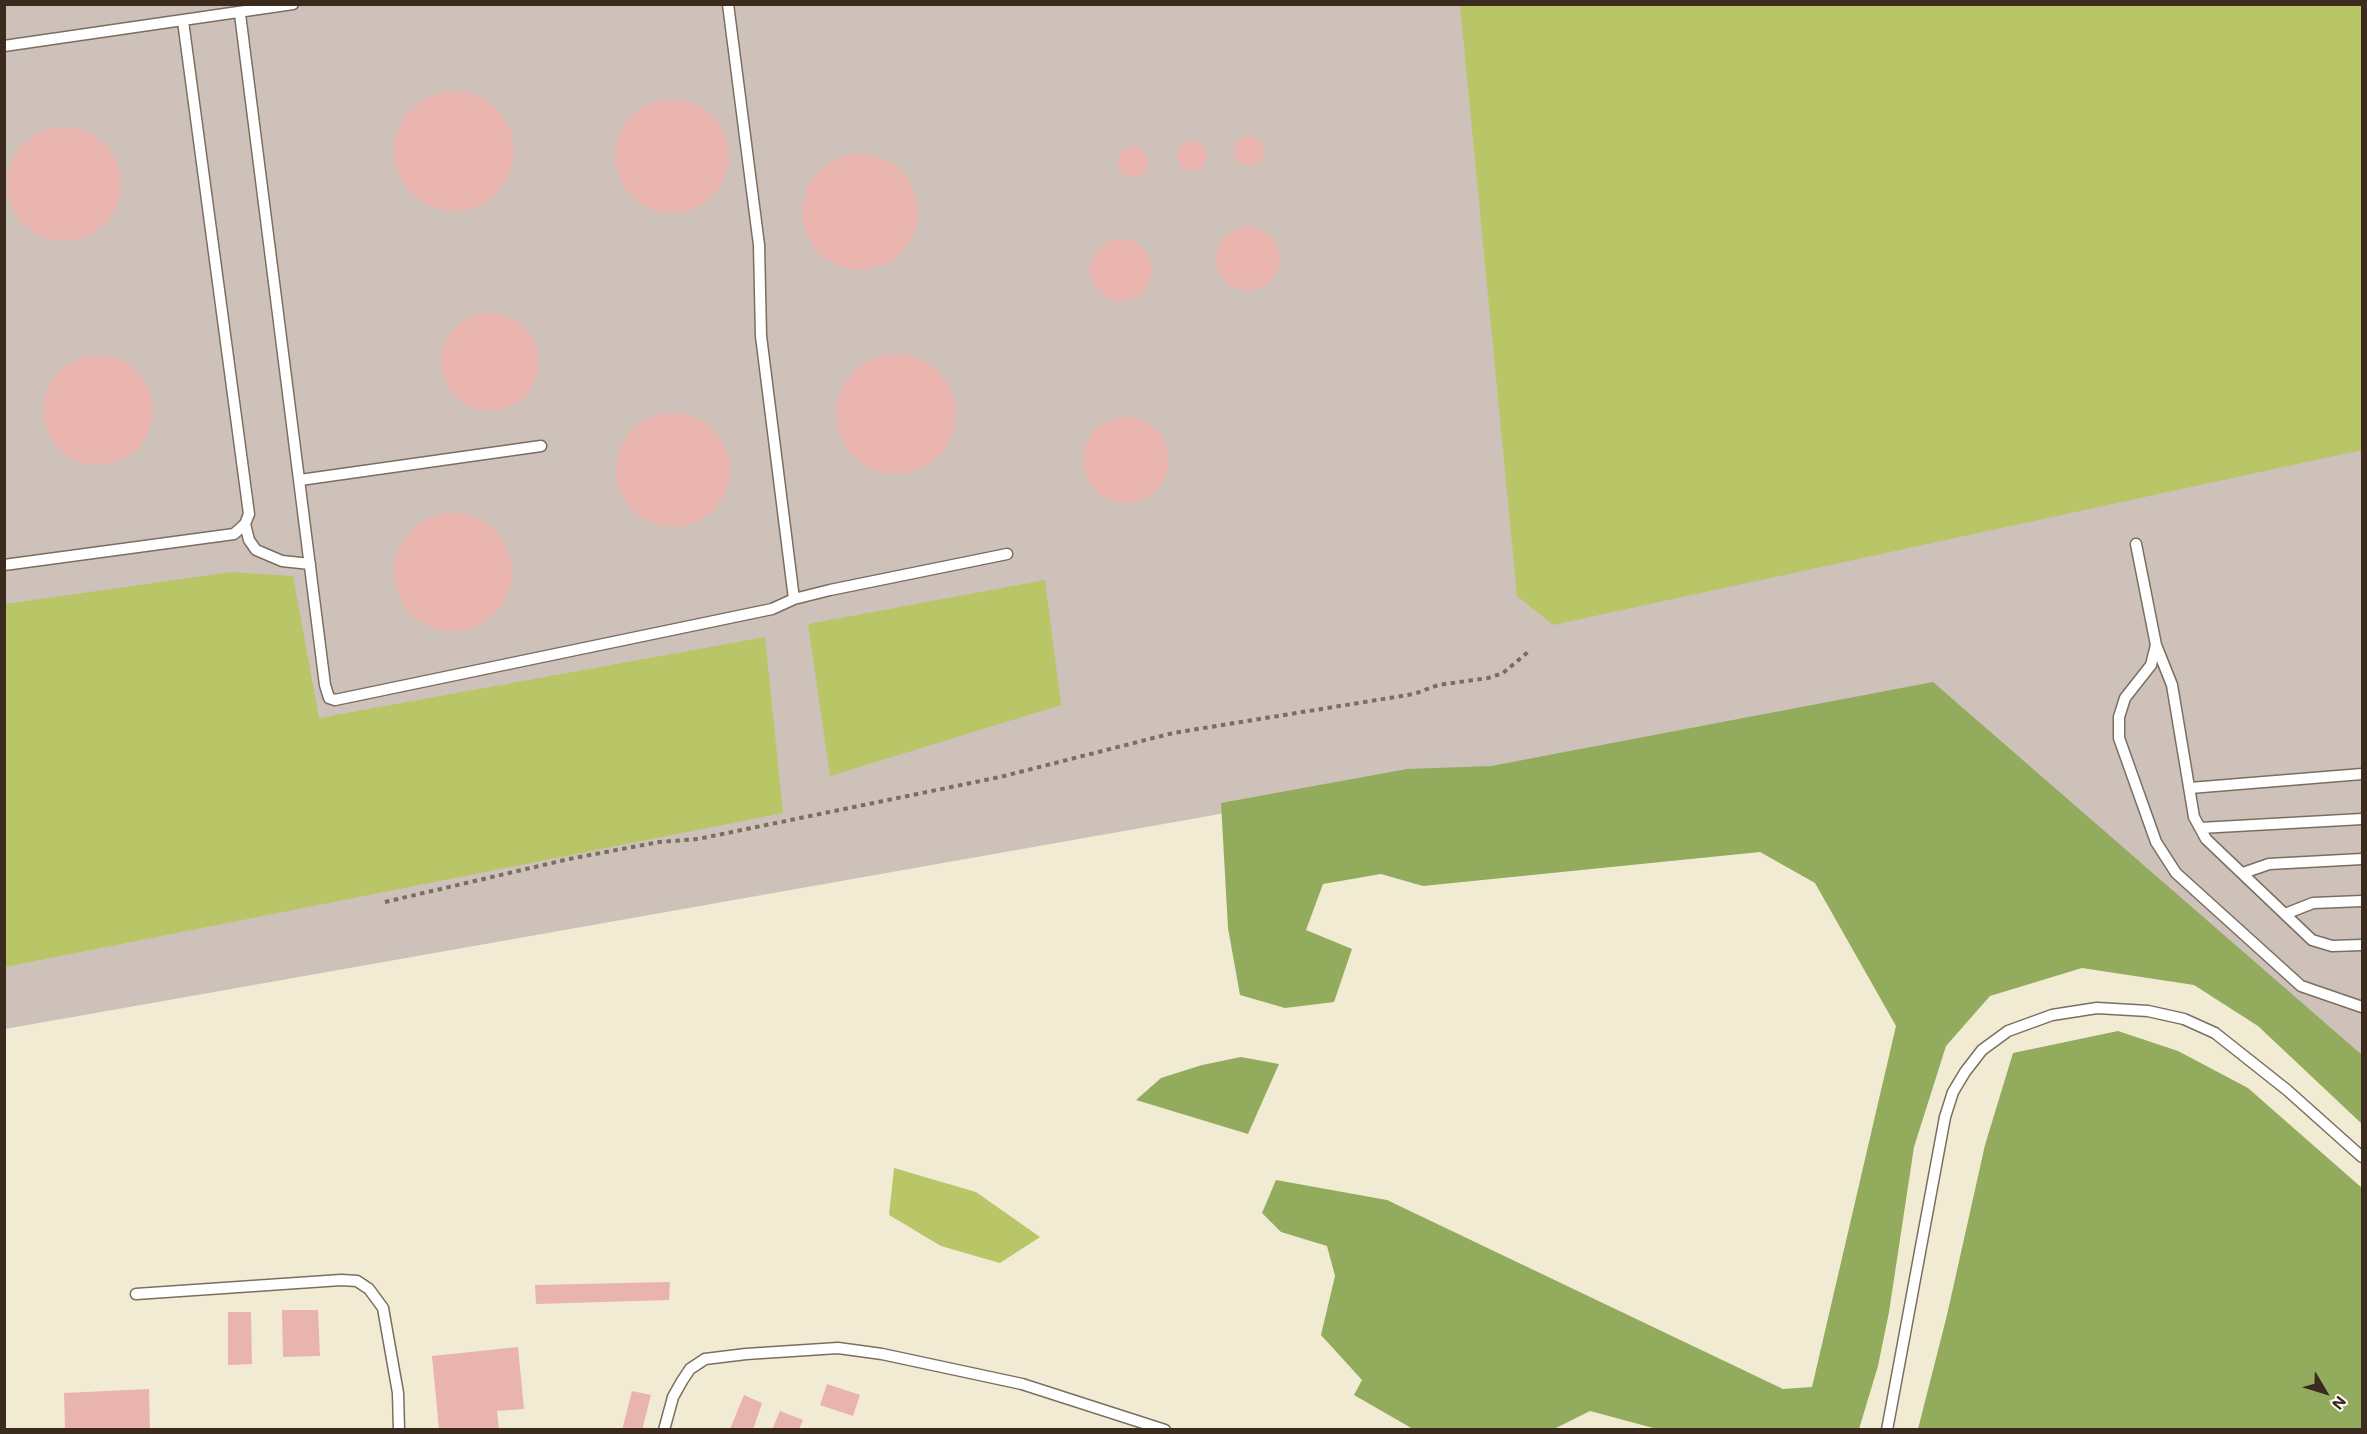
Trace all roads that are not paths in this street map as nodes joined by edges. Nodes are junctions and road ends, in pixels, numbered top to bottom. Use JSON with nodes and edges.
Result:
{"nodes":[{"id":1,"x":293,"y":4,"type":"edge"},
{"id":2,"x":729,"y":4,"type":"edge"},
{"id":3,"x":240,"y":14,"type":"junction"},
{"id":4,"x":183,"y":21,"type":"junction"},
{"id":5,"x":4,"y":46,"type":"edge"},
{"id":6,"x":541,"y":446,"type":"dead end"},
{"id":7,"x":300,"y":480,"type":"junction"},
{"id":8,"x":245,"y":524,"type":"junction"},
{"id":9,"x":2136,"y":544,"type":"dead end"},
{"id":10,"x":1007,"y":554,"type":"dead end"},
{"id":11,"x":310,"y":564,"type":"junction"},
{"id":12,"x":4,"y":565,"type":"edge"},
{"id":13,"x":794,"y":599,"type":"junction"},
{"id":14,"x":2156,"y":645,"type":"junction"},
{"id":15,"x":2362,"y":774,"type":"edge"},
{"id":16,"x":2190,"y":788,"type":"junction"},
{"id":17,"x":2362,"y":819,"type":"edge"},
{"id":18,"x":2200,"y":828,"type":"junction"},
{"id":19,"x":2362,"y":859,"type":"edge"},
{"id":20,"x":2242,"y":873,"type":"junction"},
{"id":21,"x":2362,"y":901,"type":"edge"},
{"id":22,"x":2285,"y":914,"type":"junction"},
{"id":23,"x":2362,"y":945,"type":"edge"},
{"id":24,"x":2362,"y":1007,"type":"edge"},
{"id":25,"x":2362,"y":1157,"type":"edge"},
{"id":26,"x":136,"y":1294,"type":"dead end"},
{"id":27,"x":399,"y":1430,"type":"edge"},
{"id":28,"x":664,"y":1430,"type":"edge"},
{"id":29,"x":1165,"y":1430,"type":"edge"},
{"id":30,"x":1887,"y":1430,"type":"edge"}],
"edges":[{"from":1,"to":3,"type":"lane"},
{"from":2,"to":13,"type":"lane"},
{"from":3,"to":4,"type":"lane"},
{"from":3,"to":7,"type":"lane"},
{"from":4,"to":5,"type":"lane"},
{"from":4,"to":8,"type":"lane"},
{"from":6,"to":7,"type":"lane"},
{"from":7,"to":11,"type":"lane"},
{"from":8,"to":11,"type":"lane"},
{"from":8,"to":12,"type":"lane"},
{"from":9,"to":14,"type":"lane"},
{"from":10,"to":13,"type":"lane"},
{"from":11,"to":13,"type":"lane"},
{"from":14,"to":16,"type":"lane"},
{"from":14,"to":24,"type":"lane"},
{"from":15,"to":16,"type":"lane"},
{"from":16,"to":18,"type":"lane"},
{"from":17,"to":18,"type":"lane"},
{"from":18,"to":20,"type":"lane"},
{"from":19,"to":20,"type":"lane"},
{"from":20,"to":22,"type":"lane"},
{"from":21,"to":22,"type":"lane"},
{"from":22,"to":23,"type":"lane"},
{"from":25,"to":30,"type":"lane"},
{"from":26,"to":27,"type":"lane"},
{"from":28,"to":29,"type":"lane"}]}
